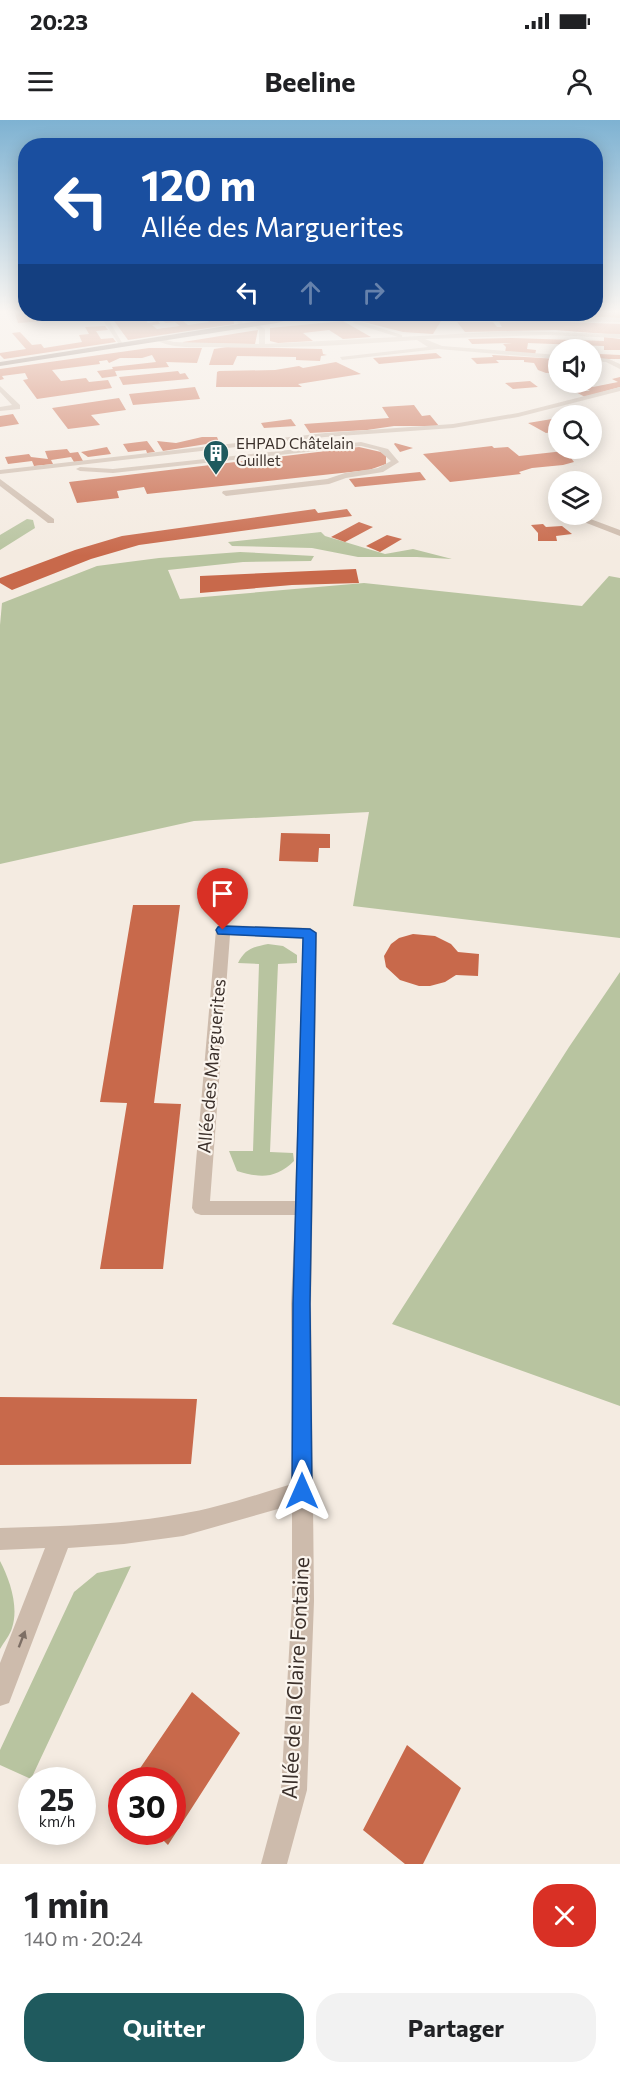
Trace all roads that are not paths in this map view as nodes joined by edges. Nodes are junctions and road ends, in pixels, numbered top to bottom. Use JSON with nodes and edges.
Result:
{"nodes":[{"id":1,"x":5,"y":393,"type":"edge"},
{"id":2,"x":605,"y":393,"type":"edge"},
{"id":3,"x":614,"y":401,"type":"dead end"},
{"id":4,"x":577,"y":402,"type":"junction"},
{"id":5,"x":0,"y":409,"type":"edge"},
{"id":6,"x":65,"y":465,"type":"junction"},
{"id":7,"x":0,"y":472,"type":"edge"},
{"id":8,"x":0,"y":482,"type":"edge"},
{"id":9,"x":226,"y":493,"type":"dead end"},
{"id":10,"x":51,"y":521,"type":"dead end"},
{"id":11,"x":598,"y":525,"type":"edge"},
{"id":12,"x":620,"y":533,"type":"edge"},
{"id":13,"x":304,"y":1208,"type":"junction"},
{"id":14,"x":302,"y":1491,"type":"junction"},
{"id":15,"x":61,"y":1537,"type":"junction"},
{"id":16,"x":0,"y":1539,"type":"edge"},
{"id":17,"x":0,"y":1694,"type":"edge"},
{"id":18,"x":274,"y":1864,"type":"edge"}],
"edges":[{"from":1,"to":5,"type":"street"},
{"from":2,"to":4,"type":"street"},
{"from":3,"to":4,"type":"street"},
{"from":4,"to":6,"type":"street"},
{"from":6,"to":7,"type":"street"},
{"from":6,"to":9,"type":"street"},
{"from":8,"to":10,"type":"street"},
{"from":11,"to":12,"type":"street"},
{"from":13,"to":13,"type":"street","name":"Allée des Marguerites"},
{"from":13,"to":14,"type":"street","name":"Allée des Marguerites"},
{"from":14,"to":15,"type":"street"},
{"from":14,"to":18,"type":"street","name":"Allée de la Claire Fontaine"},
{"from":15,"to":16,"type":"street"},
{"from":17,"to":15,"type":"street","one_way":true}]}
